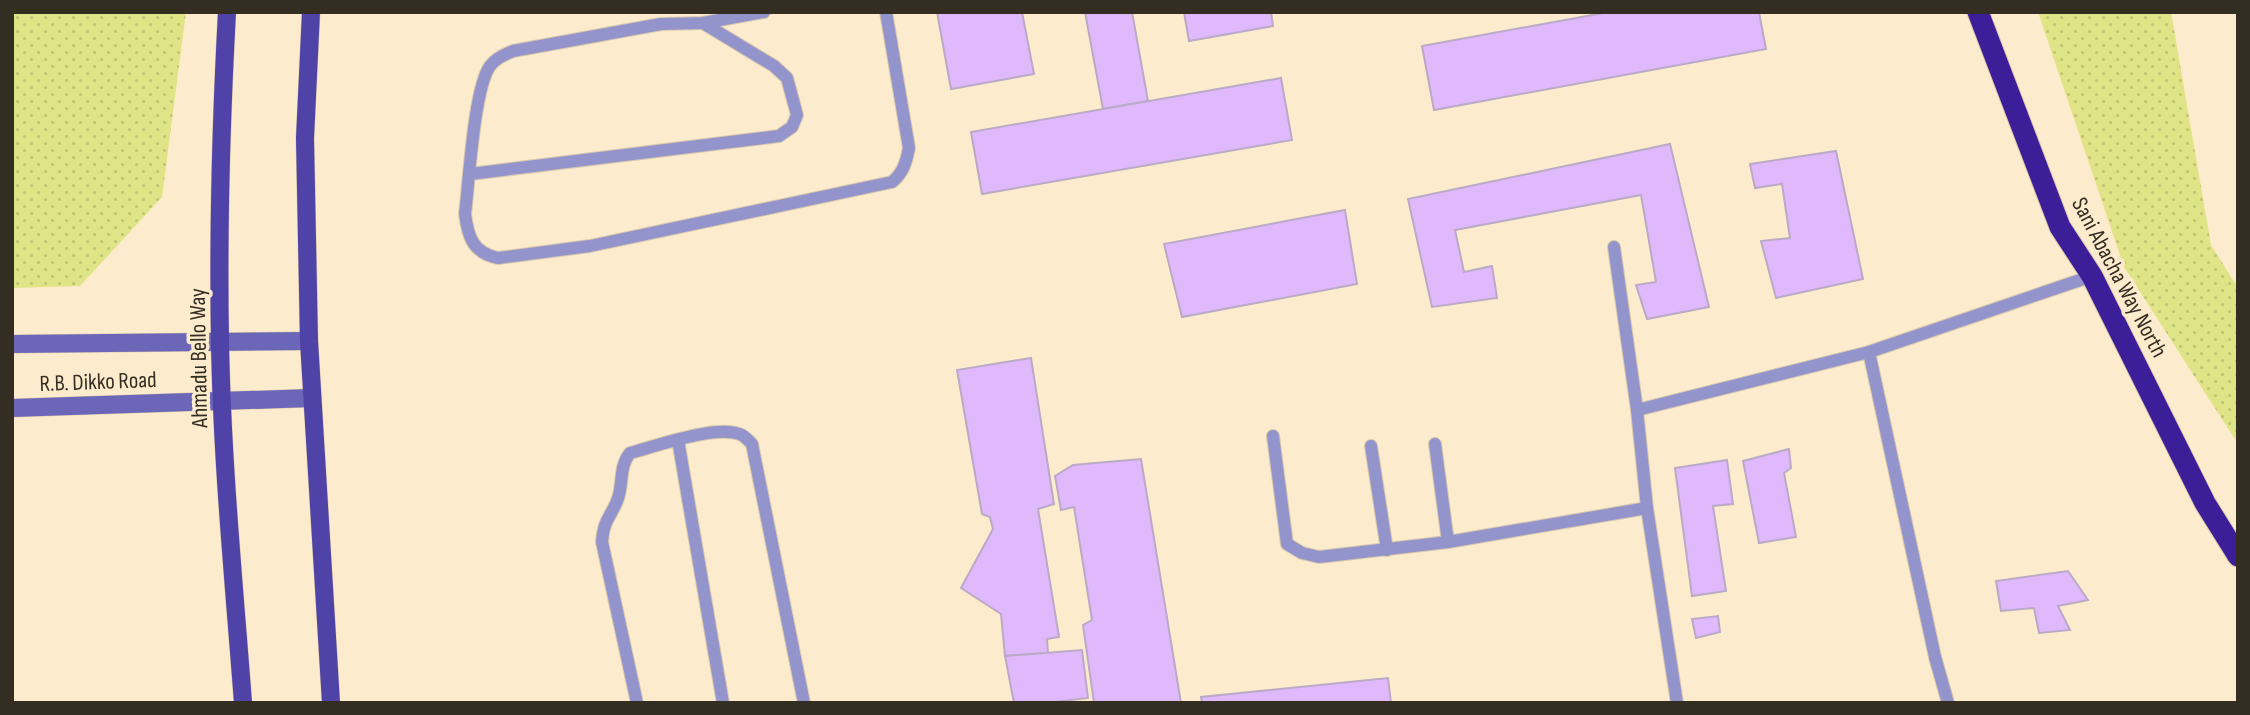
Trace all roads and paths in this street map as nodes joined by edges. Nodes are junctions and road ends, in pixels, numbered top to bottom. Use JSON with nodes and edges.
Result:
{"nodes":[{"id":1,"x":227,"y":12,"type":"edge"},
{"id":2,"x":311,"y":12,"type":"edge"},
{"id":3,"x":764,"y":12,"type":"edge"},
{"id":4,"x":886,"y":12,"type":"edge"},
{"id":5,"x":1978,"y":12,"type":"edge"},
{"id":6,"x":703,"y":23,"type":"junction"},
{"id":7,"x":470,"y":174,"type":"junction"},
{"id":8,"x":1614,"y":247,"type":"dead end"},
{"id":9,"x":2092,"y":276,"type":"junction"},
{"id":10,"x":220,"y":341,"type":"junction"},
{"id":11,"x":309,"y":341,"type":"junction"},
{"id":12,"x":12,"y":344,"type":"edge"},
{"id":13,"x":1869,"y":352,"type":"junction"},
{"id":14,"x":311,"y":398,"type":"junction"},
{"id":15,"x":222,"y":402,"type":"junction"},
{"id":16,"x":12,"y":408,"type":"edge"},
{"id":17,"x":1637,"y":410,"type":"junction"},
{"id":18,"x":1273,"y":436,"type":"dead end"},
{"id":19,"x":678,"y":440,"type":"junction"},
{"id":20,"x":1435,"y":444,"type":"dead end"},
{"id":21,"x":1371,"y":446,"type":"dead end"},
{"id":22,"x":1647,"y":508,"type":"junction"},
{"id":23,"x":1448,"y":542,"type":"junction"},
{"id":24,"x":1387,"y":550,"type":"junction"},
{"id":25,"x":2238,"y":555,"type":"edge"},
{"id":26,"x":243,"y":703,"type":"edge"},
{"id":27,"x":331,"y":703,"type":"edge"},
{"id":28,"x":637,"y":703,"type":"edge"},
{"id":29,"x":723,"y":703,"type":"edge"},
{"id":30,"x":804,"y":703,"type":"edge"},
{"id":31,"x":1678,"y":703,"type":"edge"},
{"id":32,"x":1948,"y":703,"type":"edge"}],
"edges":[{"from":1,"to":10,"type":"main road","name":"Ahmadu Bello Way"},
{"from":2,"to":11,"type":"main road"},
{"from":3,"to":6,"type":"lane"},
{"from":4,"to":7,"type":"lane"},
{"from":5,"to":9,"type":"highway","name":"Sani Abacha Way North"},
{"from":6,"to":7,"type":"lane"},
{"from":6,"to":7,"type":"lane"},
{"from":8,"to":17,"type":"lane"},
{"from":9,"to":13,"type":"lane"},
{"from":9,"to":25,"type":"highway","name":"Sani Abacha Way North"},
{"from":10,"to":11,"type":"street","name":"R.B. Dikko Road"},
{"from":10,"to":12,"type":"street","name":"R.B. Dikko Road"},
{"from":10,"to":15,"type":"main road","name":"Ahmadu Bello Way"},
{"from":11,"to":14,"type":"main road"},
{"from":13,"to":17,"type":"lane"},
{"from":13,"to":32,"type":"lane"},
{"from":14,"to":15,"type":"street","name":"R.B. Dikko Road"},
{"from":14,"to":27,"type":"main road"},
{"from":15,"to":16,"type":"street","name":"R.B. Dikko Road"},
{"from":15,"to":26,"type":"main road","name":"Ahmadu Bello Way"},
{"from":17,"to":22,"type":"lane"},
{"from":18,"to":24,"type":"lane"},
{"from":19,"to":28,"type":"lane"},
{"from":19,"to":29,"type":"lane"},
{"from":19,"to":30,"type":"lane"},
{"from":20,"to":23,"type":"lane"},
{"from":21,"to":24,"type":"lane"},
{"from":22,"to":23,"type":"lane"},
{"from":22,"to":31,"type":"lane"},
{"from":23,"to":24,"type":"lane"}]}
